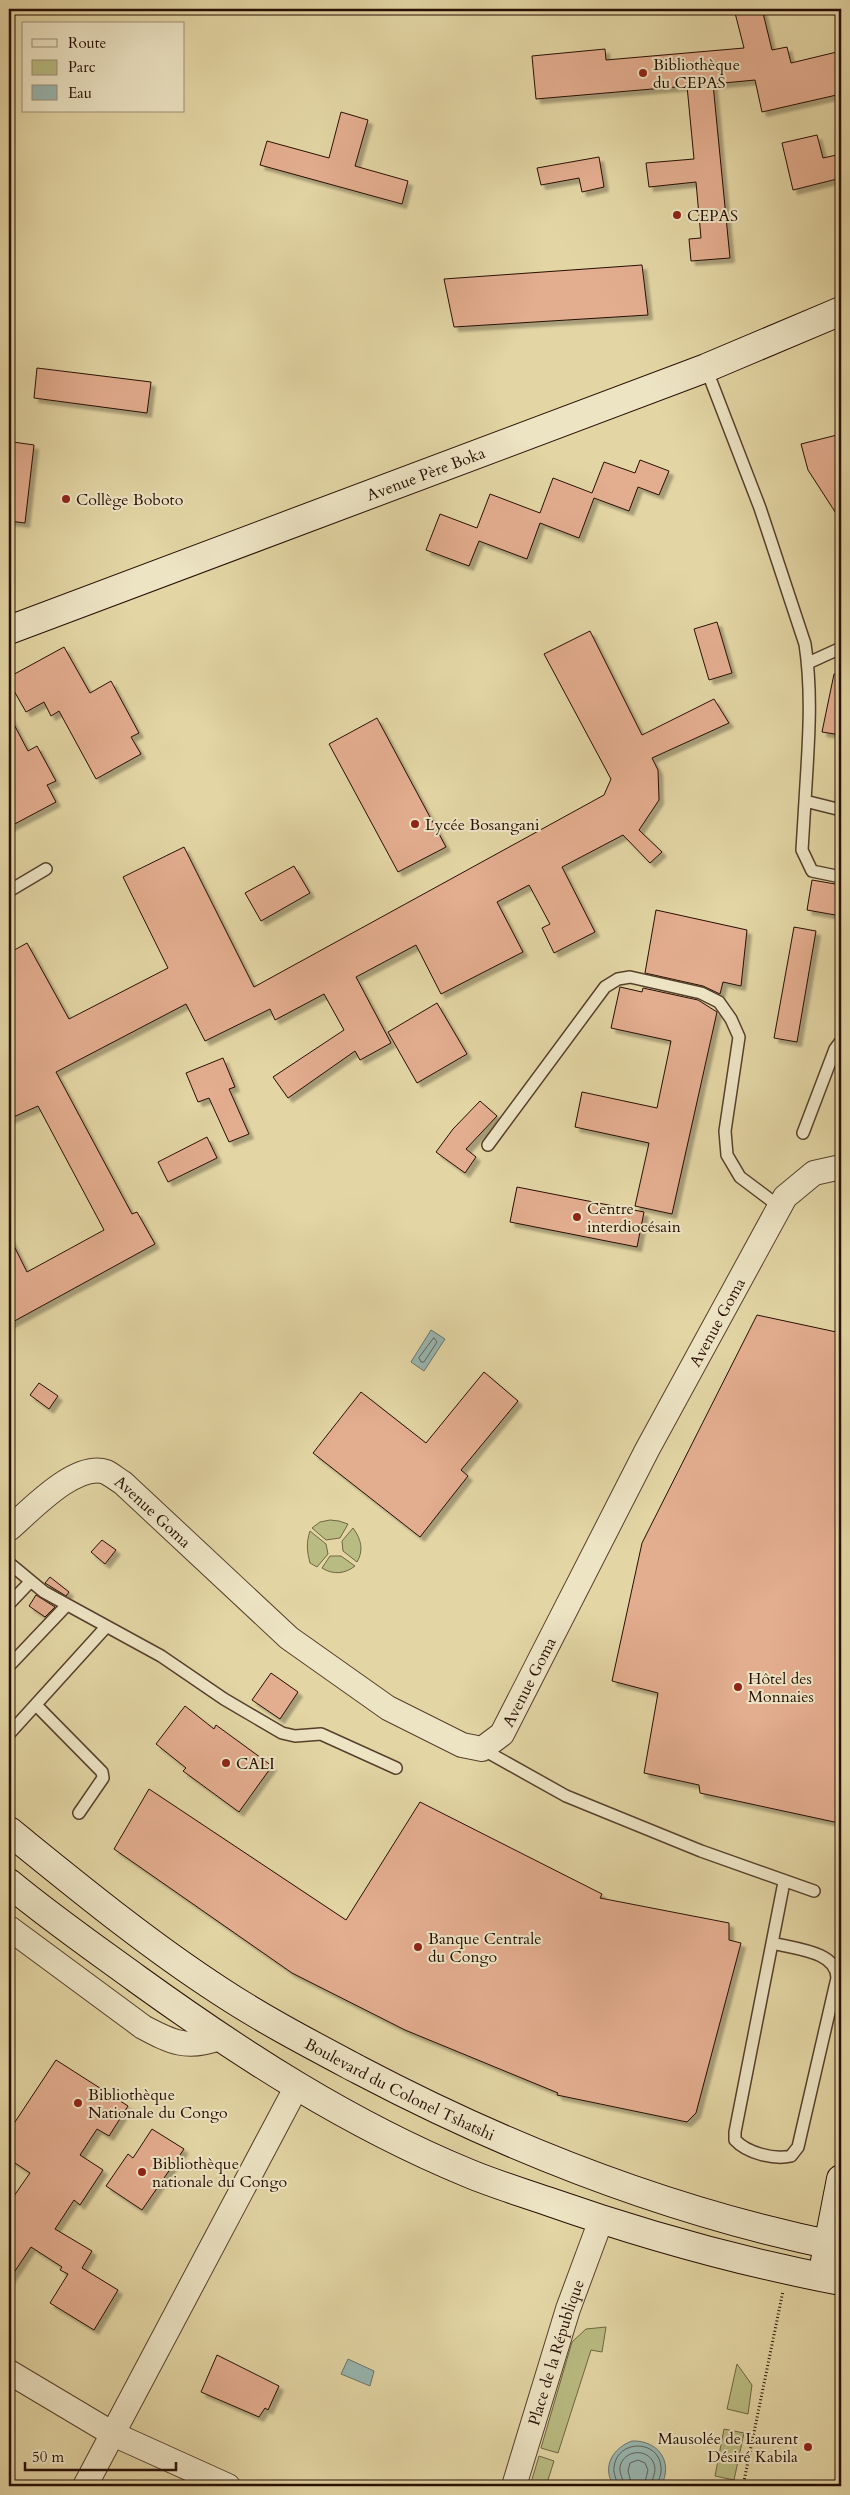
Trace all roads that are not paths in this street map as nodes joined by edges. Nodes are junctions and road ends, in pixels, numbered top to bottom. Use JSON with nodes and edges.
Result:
{"nodes":[{"id":1,"x":841,"y":311,"type":"edge"},
{"id":2,"x":706,"y":368,"type":"junction"},
{"id":3,"x":9,"y":630,"type":"edge"},
{"id":4,"x":841,"y":648,"type":"edge"},
{"id":5,"x":808,"y":663,"type":"junction"},
{"id":6,"x":805,"y":801,"type":"junction"},
{"id":7,"x":841,"y":810,"type":"edge"},
{"id":8,"x":46,"y":869,"type":"dead end"},
{"id":9,"x":841,"y":877,"type":"edge"},
{"id":10,"x":9,"y":891,"type":"edge"},
{"id":11,"x":841,"y":1041,"type":"edge"},
{"id":12,"x":803,"y":1133,"type":"dead end"},
{"id":13,"x":488,"y":1144,"type":"dead end"},
{"id":14,"x":841,"y":1167,"type":"edge"},
{"id":15,"x":780,"y":1207,"type":"junction"},
{"id":16,"x":9,"y":1529,"type":"edge"},
{"id":17,"x":9,"y":1563,"type":"edge"},
{"id":18,"x":30,"y":1582,"type":"junction"},
{"id":19,"x":9,"y":1604,"type":"edge"},
{"id":20,"x":66,"y":1606,"type":"junction"},
{"id":21,"x":106,"y":1627,"type":"junction"},
{"id":22,"x":9,"y":1666,"type":"edge"},
{"id":23,"x":36,"y":1705,"type":"junction"},
{"id":24,"x":9,"y":1734,"type":"edge"},
{"id":25,"x":482,"y":1749,"type":"junction"},
{"id":26,"x":396,"y":1768,"type":"dead end"},
{"id":27,"x":79,"y":1813,"type":"dead end"},
{"id":28,"x":9,"y":1831,"type":"edge"},
{"id":29,"x":784,"y":1882,"type":"junction"},
{"id":30,"x":9,"y":1883,"type":"edge"},
{"id":31,"x":814,"y":1891,"type":"dead end"},
{"id":32,"x":9,"y":1928,"type":"edge"},
{"id":33,"x":773,"y":1943,"type":"junction"},
{"id":34,"x":219,"y":2038,"type":"junction"},
{"id":35,"x":297,"y":2086,"type":"junction"},
{"id":36,"x":841,"y":2179,"type":"edge"},
{"id":37,"x":601,"y":2220,"type":"junction"},
{"id":38,"x":835,"y":2246,"type":"edge"},
{"id":39,"x":832,"y":2280,"type":"edge"},
{"id":40,"x":9,"y":2372,"type":"edge"},
{"id":41,"x":112,"y":2434,"type":"junction"},
{"id":42,"x":85,"y":2486,"type":"edge"},
{"id":43,"x":228,"y":2486,"type":"edge"},
{"id":44,"x":514,"y":2486,"type":"edge"}],
"edges":[{"from":1,"to":2,"type":"street","name":"Avenue Père Boka"},
{"from":2,"to":3,"type":"street","name":"Avenue Père Boka"},
{"from":2,"to":5,"type":"lane"},
{"from":4,"to":5,"type":"lane"},
{"from":5,"to":6,"type":"lane"},
{"from":6,"to":7,"type":"lane"},
{"from":6,"to":9,"type":"lane"},
{"from":8,"to":10,"type":"lane"},
{"from":11,"to":12,"type":"lane"},
{"from":13,"to":15,"type":"lane"},
{"from":14,"to":15,"type":"street","name":"Avenue Goma"},
{"from":15,"to":25,"type":"street","name":"Avenue Goma"},
{"from":16,"to":25,"type":"street","name":"Avenue Goma"},
{"from":17,"to":18,"type":"lane"},
{"from":18,"to":19,"type":"lane"},
{"from":18,"to":20,"type":"lane"},
{"from":20,"to":21,"type":"lane"},
{"from":20,"to":22,"type":"lane"},
{"from":21,"to":23,"type":"lane"},
{"from":21,"to":26,"type":"lane"},
{"from":23,"to":24,"type":"lane"},
{"from":23,"to":27,"type":"lane"},
{"from":25,"to":29,"type":"lane"},
{"from":28,"to":38,"type":"street","name":"Boulevard du Colonel Tshatshi"},
{"from":29,"to":31,"type":"lane"},
{"from":29,"to":33,"type":"lane"},
{"from":30,"to":34,"type":"street"},
{"from":32,"to":34,"type":"street"},
{"from":33,"to":33,"type":"lane"},
{"from":34,"to":35,"type":"street"},
{"from":35,"to":37,"type":"street"},
{"from":35,"to":41,"type":"street"},
{"from":36,"to":38,"type":"street"},
{"from":37,"to":39,"type":"street"},
{"from":37,"to":44,"type":"street","name":"Place de la République"},
{"from":38,"to":39,"type":"street"},
{"from":40,"to":41,"type":"street"},
{"from":41,"to":42,"type":"street"},
{"from":41,"to":43,"type":"street"}]}
